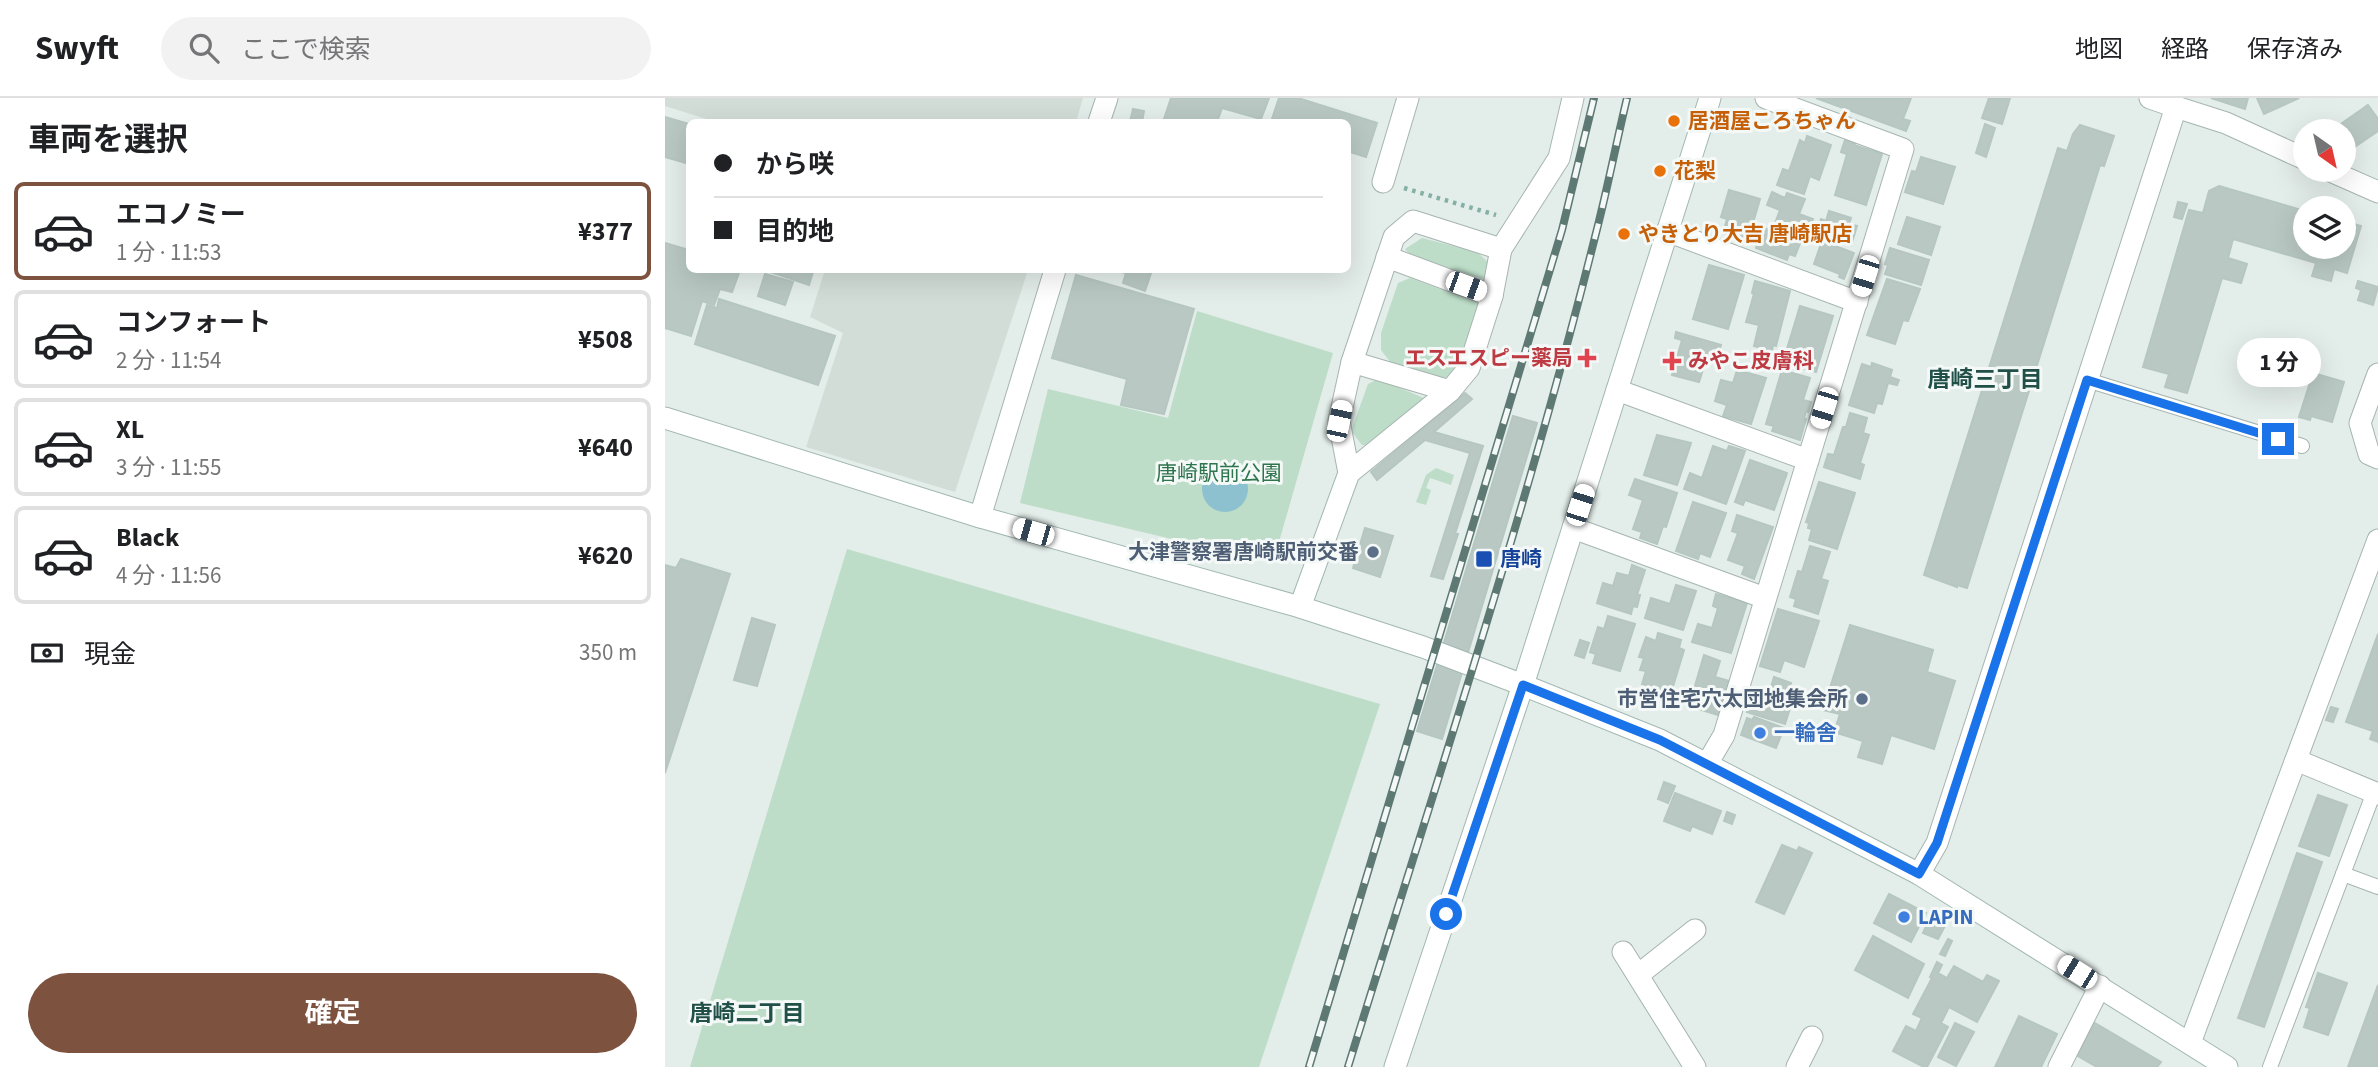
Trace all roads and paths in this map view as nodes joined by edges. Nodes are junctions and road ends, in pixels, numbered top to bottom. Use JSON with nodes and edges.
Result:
{"nodes":[{"id":1,"x":1107,"y":98,"type":"edge"},
{"id":2,"x":1408,"y":98,"type":"edge"},
{"id":3,"x":1573,"y":98,"type":"edge"},
{"id":4,"x":1710,"y":98,"type":"edge"},
{"id":5,"x":1766,"y":98,"type":"edge"},
{"id":6,"x":2150,"y":98,"type":"edge"},
{"id":7,"x":2176,"y":107,"type":"junction"},
{"id":8,"x":1100,"y":119,"type":"edge"},
{"id":9,"x":2293,"y":154,"type":"edge"},
{"id":10,"x":1383,"y":182,"type":"joint"},
{"id":11,"x":2355,"y":182,"type":"edge"},
{"id":12,"x":2378,"y":192,"type":"edge"},
{"id":13,"x":1519,"y":222,"type":"junction"},
{"id":14,"x":1667,"y":231,"type":"junction"},
{"id":15,"x":1501,"y":249,"type":"junction"},
{"id":16,"x":1387,"y":257,"type":"junction"},
{"id":17,"x":1054,"y":273,"type":"edge"},
{"id":18,"x":1492,"y":296,"type":"junction"},
{"id":19,"x":1857,"y":302,"type":"junction"},
{"id":20,"x":1352,"y":362,"type":"junction"},
{"id":21,"x":2378,"y":374,"type":"edge"},
{"id":22,"x":2087,"y":380,"type":"junction"},
{"id":23,"x":1617,"y":390,"type":"junction"},
{"id":24,"x":1450,"y":391,"type":"junction"},
{"id":25,"x":665,"y":418,"type":"edge"},
{"id":26,"x":2302,"y":446,"type":"dead end"},
{"id":27,"x":2378,"y":458,"type":"edge"},
{"id":28,"x":1808,"y":460,"type":"junction"},
{"id":29,"x":1349,"y":473,"type":"junction"},
{"id":30,"x":980,"y":517,"type":"junction"},
{"id":31,"x":1573,"y":528,"type":"junction"},
{"id":32,"x":2378,"y":540,"type":"edge"},
{"id":33,"x":1765,"y":598,"type":"junction"},
{"id":34,"x":1300,"y":607,"type":"junction"},
{"id":35,"x":1523,"y":685,"type":"junction"},
{"id":36,"x":2296,"y":760,"type":"junction"},
{"id":37,"x":1707,"y":764,"type":"junction"},
{"id":38,"x":2376,"y":793,"type":"edge"},
{"id":39,"x":1919,"y":874,"type":"junction"},
{"id":40,"x":2343,"y":874,"type":"junction"},
{"id":41,"x":2378,"y":887,"type":"edge"},
{"id":42,"x":1695,"y":930,"type":"dead end"},
{"id":43,"x":1623,"y":952,"type":"dead end"},
{"id":44,"x":1638,"y":975,"type":"junction"},
{"id":45,"x":2100,"y":986,"type":"junction"},
{"id":46,"x":1812,"y":1037,"type":"dead end"},
{"id":47,"x":2190,"y":1043,"type":"junction"},
{"id":48,"x":1395,"y":1067,"type":"edge"},
{"id":49,"x":1695,"y":1067,"type":"edge"},
{"id":50,"x":1797,"y":1067,"type":"edge"},
{"id":51,"x":2059,"y":1067,"type":"edge"},
{"id":52,"x":2227,"y":1067,"type":"edge"},
{"id":53,"x":2270,"y":1067,"type":"edge"}],
"edges":[{"from":1,"to":8,"type":"street"},
{"from":2,"to":10,"type":"street"},
{"from":3,"to":13,"type":"street"},
{"from":4,"to":14,"type":"street"},
{"from":5,"to":19,"type":"street"},
{"from":6,"to":7,"type":"street"},
{"from":7,"to":9,"type":"street"},
{"from":7,"to":22,"type":"street"},
{"from":10,"to":13,"type":"path"},
{"from":11,"to":12,"type":"street"},
{"from":13,"to":15,"type":"street"},
{"from":14,"to":19,"type":"street"},
{"from":14,"to":23,"type":"street"},
{"from":15,"to":16,"type":"street"},
{"from":15,"to":18,"type":"street"},
{"from":16,"to":18,"type":"street"},
{"from":16,"to":20,"type":"street"},
{"from":17,"to":30,"type":"street"},
{"from":18,"to":24,"type":"street"},
{"from":19,"to":28,"type":"street"},
{"from":20,"to":24,"type":"street"},
{"from":20,"to":29,"type":"street"},
{"from":21,"to":27,"type":"street"},
{"from":22,"to":26,"type":"lane"},
{"from":22,"to":39,"type":"street"},
{"from":23,"to":28,"type":"street"},
{"from":23,"to":31,"type":"street"},
{"from":24,"to":29,"type":"street"},
{"from":25,"to":30,"type":"street"},
{"from":28,"to":33,"type":"street"},
{"from":29,"to":34,"type":"street"},
{"from":30,"to":34,"type":"street"},
{"from":31,"to":33,"type":"street"},
{"from":31,"to":35,"type":"street"},
{"from":32,"to":36,"type":"street"},
{"from":33,"to":37,"type":"street"},
{"from":34,"to":35,"type":"street"},
{"from":35,"to":37,"type":"street"},
{"from":35,"to":48,"type":"street"},
{"from":36,"to":38,"type":"street"},
{"from":36,"to":47,"type":"street"},
{"from":37,"to":39,"type":"street"},
{"from":38,"to":40,"type":"lane"},
{"from":39,"to":45,"type":"street"},
{"from":40,"to":41,"type":"lane"},
{"from":40,"to":53,"type":"lane"},
{"from":42,"to":44,"type":"street"},
{"from":43,"to":44,"type":"street"},
{"from":44,"to":49,"type":"street"},
{"from":45,"to":47,"type":"street"},
{"from":45,"to":51,"type":"street"},
{"from":46,"to":50,"type":"street"},
{"from":47,"to":52,"type":"street"}]}
